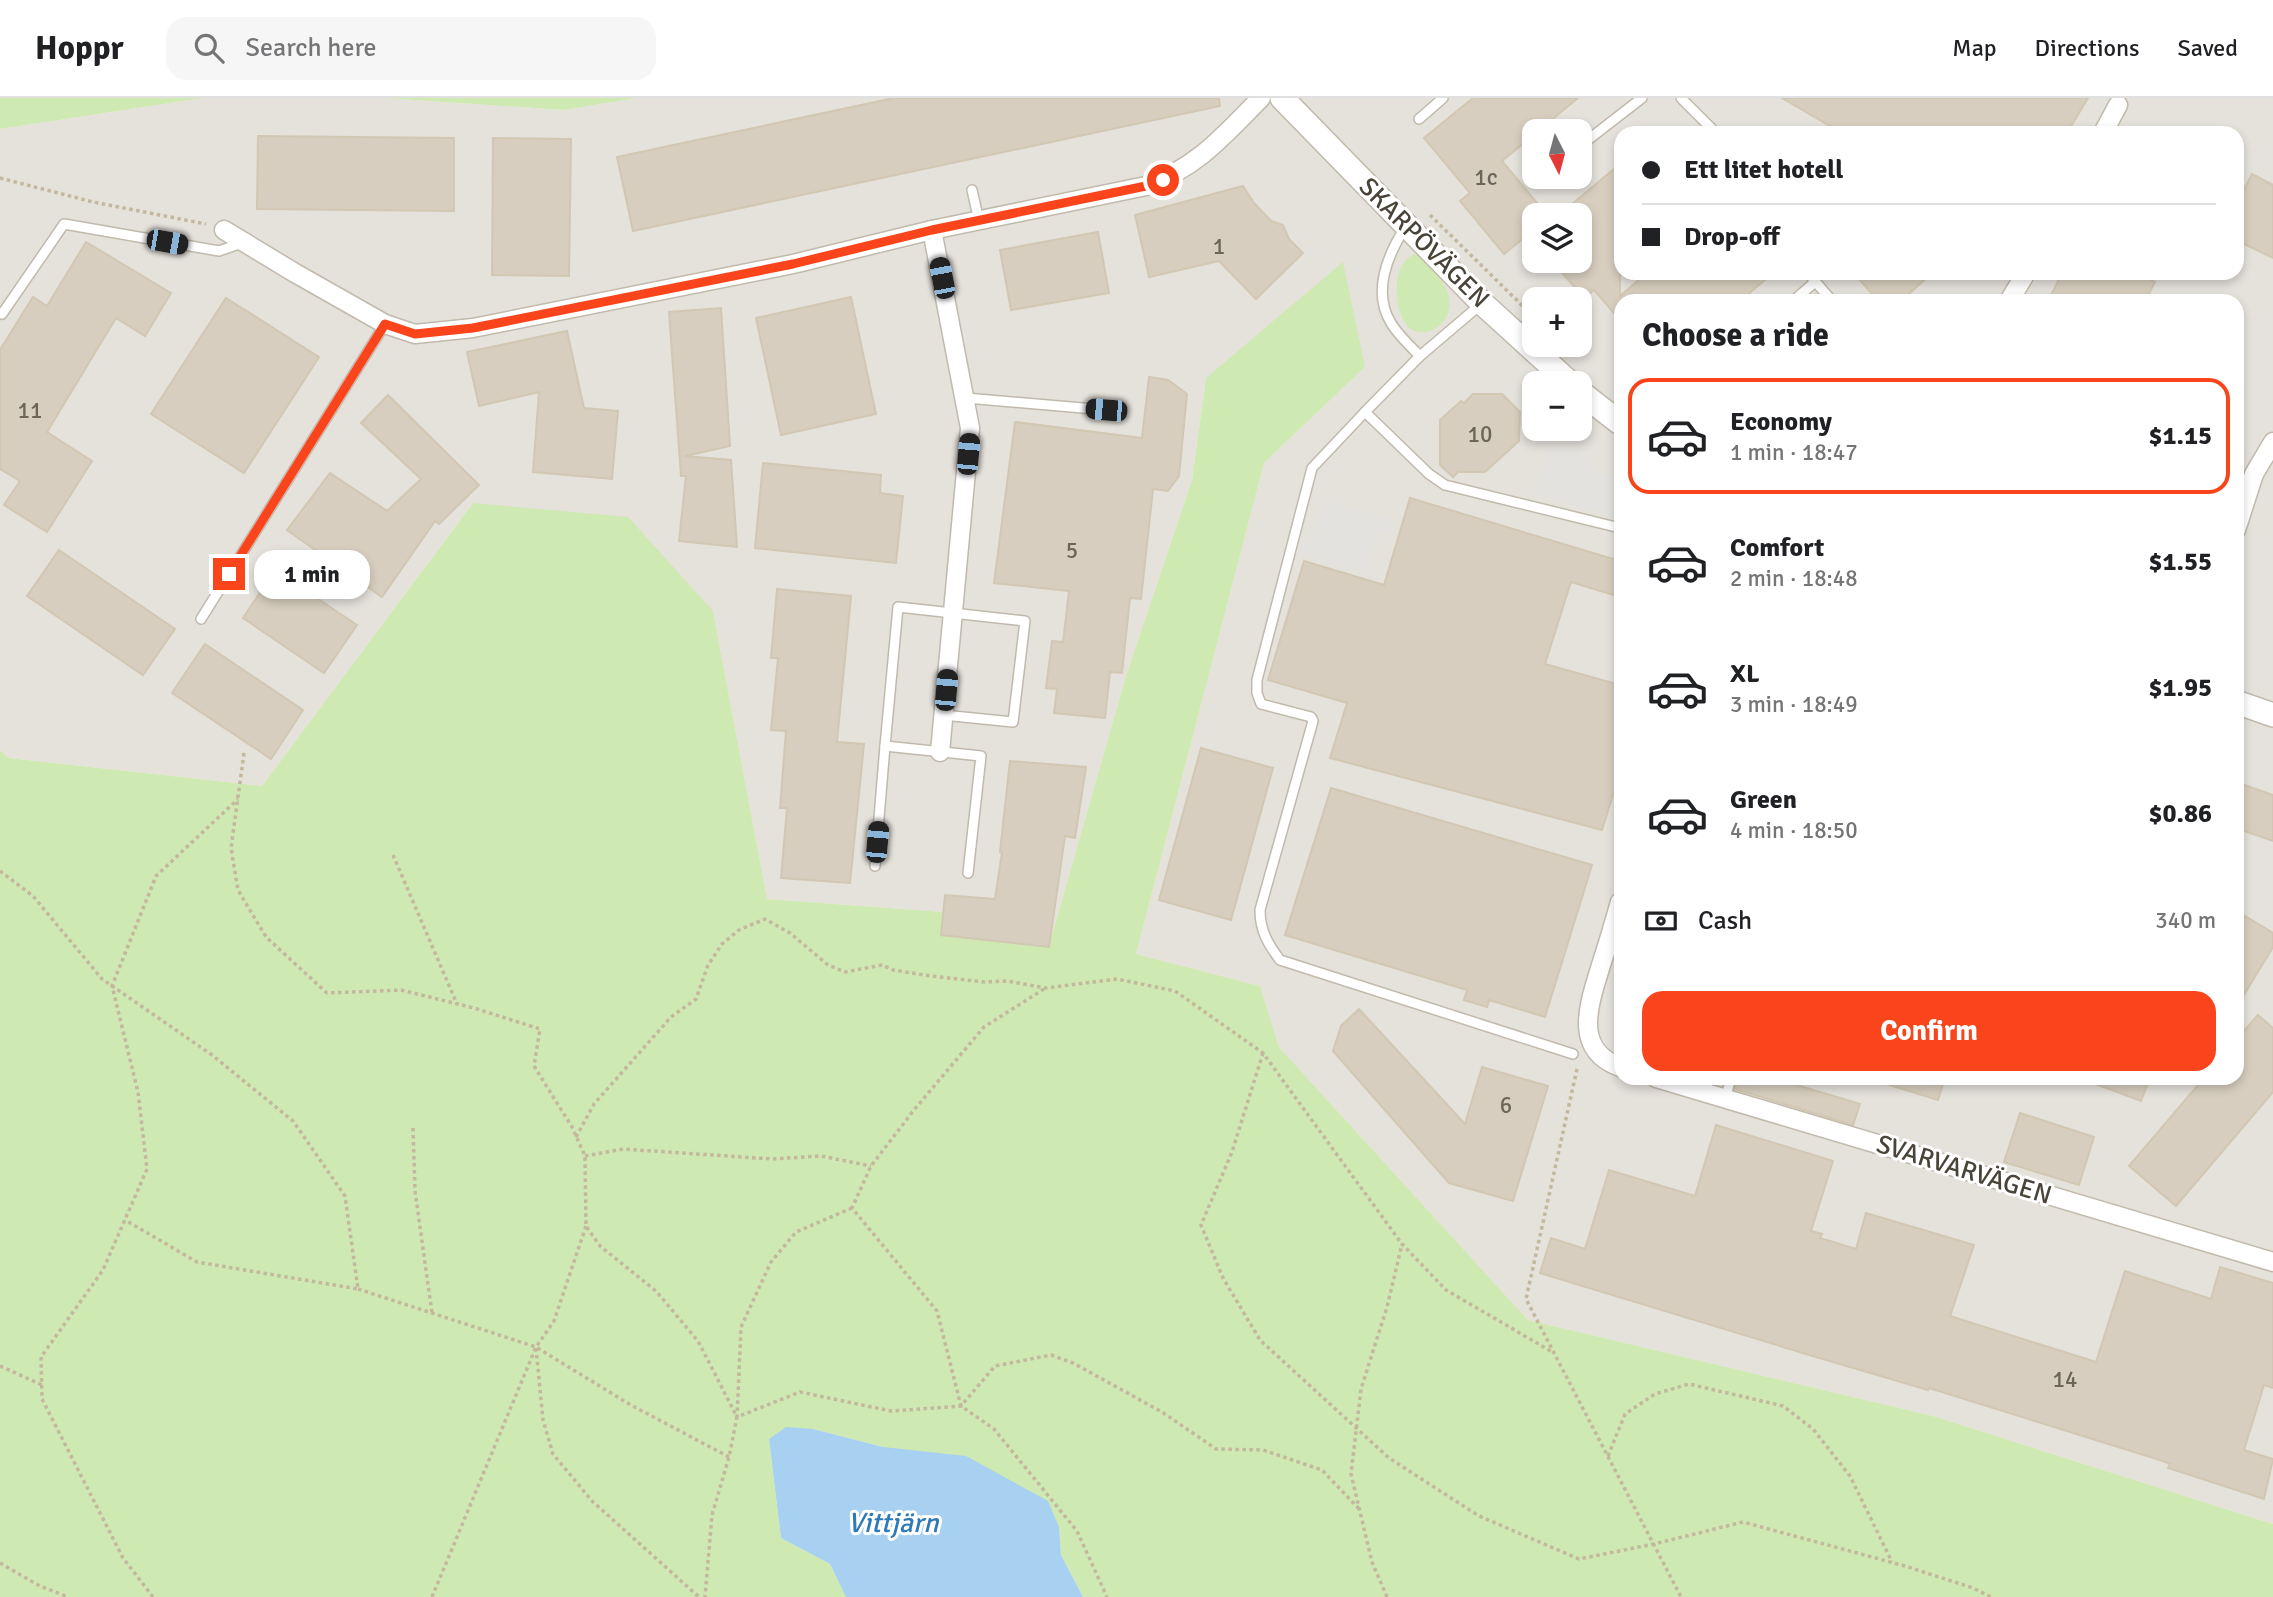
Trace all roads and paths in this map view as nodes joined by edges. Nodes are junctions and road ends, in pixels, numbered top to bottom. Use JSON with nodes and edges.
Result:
{"nodes":[{"id":1,"x":1261,"y":98,"type":"edge"},
{"id":2,"x":1282,"y":98,"type":"edge"},
{"id":3,"x":1443,"y":98,"type":"edge"},
{"id":4,"x":1642,"y":98,"type":"edge"},
{"id":5,"x":1681,"y":98,"type":"edge"},
{"id":6,"x":2118,"y":105,"type":"dead end"},
{"id":7,"x":1419,"y":119,"type":"dead end"},
{"id":8,"x":1709,"y":126,"type":"edge"},
{"id":9,"x":2107,"y":126,"type":"edge"},
{"id":10,"x":1592,"y":137,"type":"edge"},
{"id":11,"x":0,"y":178,"type":"edge"},
{"id":12,"x":972,"y":190,"type":"dead end"},
{"id":13,"x":979,"y":221,"type":"junction"},
{"id":14,"x":1406,"y":226,"type":"junction"},
{"id":15,"x":224,"y":230,"type":"joint"},
{"id":16,"x":932,"y":230,"type":"junction"},
{"id":17,"x":244,"y":242,"type":"junction"},
{"id":18,"x":1815,"y":282,"type":"joint"},
{"id":19,"x":1801,"y":294,"type":"edge"},
{"id":20,"x":1826,"y":294,"type":"edge"},
{"id":21,"x":1482,"y":303,"type":"junction"},
{"id":22,"x":0,"y":313,"type":"edge"},
{"id":23,"x":385,"y":324,"type":"junction"},
{"id":24,"x":1420,"y":356,"type":"junction"},
{"id":25,"x":1557,"y":371,"type":"edge"},
{"id":26,"x":966,"y":398,"type":"junction"},
{"id":27,"x":1592,"y":401,"type":"edge"},
{"id":28,"x":1106,"y":410,"type":"dead end"},
{"id":29,"x":1365,"y":412,"type":"junction"},
{"id":30,"x":1614,"y":418,"type":"edge"},
{"id":31,"x":2273,"y":442,"type":"edge"},
{"id":32,"x":2244,"y":505,"type":"edge"},
{"id":33,"x":1614,"y":523,"type":"edge"},
{"id":34,"x":952,"y":613,"type":"junction"},
{"id":35,"x":201,"y":619,"type":"dead end"},
{"id":36,"x":2244,"y":705,"type":"edge"},
{"id":37,"x":943,"y":715,"type":"junction"},
{"id":38,"x":2273,"y":715,"type":"edge"},
{"id":39,"x":885,"y":746,"type":"junction"},
{"id":40,"x":940,"y":752,"type":"junction"},
{"id":41,"x":244,"y":753,"type":"dead end"},
{"id":42,"x":238,"y":799,"type":"junction"},
{"id":43,"x":393,"y":856,"type":"dead end"},
{"id":44,"x":875,"y":866,"type":"dead end"},
{"id":45,"x":0,"y":871,"type":"edge"},
{"id":46,"x":968,"y":873,"type":"dead end"},
{"id":47,"x":1614,"y":922,"type":"edge"},
{"id":48,"x":112,"y":986,"type":"junction"},
{"id":49,"x":1046,"y":988,"type":"junction"},
{"id":50,"x":457,"y":1004,"type":"junction"},
{"id":51,"x":1263,"y":1053,"type":"junction"},
{"id":52,"x":1576,"y":1057,"type":"joint"},
{"id":53,"x":1614,"y":1064,"type":"edge"},
{"id":54,"x":1679,"y":1085,"type":"edge"},
{"id":55,"x":1729,"y":1085,"type":"edge"},
{"id":56,"x":1724,"y":1099,"type":"junction"},
{"id":57,"x":413,"y":1128,"type":"dead end"},
{"id":58,"x":576,"y":1136,"type":"junction"},
{"id":59,"x":585,"y":1156,"type":"junction"},
{"id":60,"x":871,"y":1166,"type":"junction"},
{"id":61,"x":852,"y":1208,"type":"junction"},
{"id":62,"x":125,"y":1220,"type":"junction"},
{"id":63,"x":586,"y":1226,"type":"junction"},
{"id":64,"x":1402,"y":1244,"type":"junction"},
{"id":65,"x":2273,"y":1262,"type":"edge"},
{"id":66,"x":358,"y":1289,"type":"junction"},
{"id":67,"x":432,"y":1313,"type":"junction"},
{"id":68,"x":536,"y":1347,"type":"junction"},
{"id":69,"x":1554,"y":1353,"type":"junction"},
{"id":70,"x":0,"y":1366,"type":"edge"},
{"id":71,"x":42,"y":1385,"type":"junction"},
{"id":72,"x":961,"y":1406,"type":"junction"},
{"id":73,"x":737,"y":1417,"type":"junction"},
{"id":74,"x":1357,"y":1429,"type":"junction"},
{"id":75,"x":1608,"y":1456,"type":"junction"},
{"id":76,"x":729,"y":1457,"type":"junction"},
{"id":77,"x":1361,"y":1511,"type":"junction"},
{"id":78,"x":1654,"y":1544,"type":"junction"},
{"id":79,"x":1892,"y":1562,"type":"junction"},
{"id":80,"x":0,"y":1563,"type":"edge"},
{"id":81,"x":68,"y":1597,"type":"edge"},
{"id":82,"x":153,"y":1597,"type":"edge"},
{"id":83,"x":432,"y":1597,"type":"edge"},
{"id":84,"x":702,"y":1597,"type":"edge"},
{"id":85,"x":1107,"y":1597,"type":"edge"},
{"id":86,"x":1387,"y":1597,"type":"edge"},
{"id":87,"x":1681,"y":1597,"type":"edge"},
{"id":88,"x":1991,"y":1597,"type":"edge"}],
"edges":[{"from":1,"to":13,"type":"street"},
{"from":2,"to":14,"type":"street","name":"SKARPÖVÄGEN"},
{"from":3,"to":7,"type":"lane"},
{"from":4,"to":10,"type":"lane"},
{"from":5,"to":8,"type":"lane"},
{"from":6,"to":9,"type":"street"},
{"from":11,"to":15,"type":"path"},
{"from":12,"to":13,"type":"lane"},
{"from":13,"to":16,"type":"street"},
{"from":14,"to":21,"type":"street","name":"SKARPÖVÄGEN"},
{"from":14,"to":24,"type":"lane"},
{"from":15,"to":17,"type":"street"},
{"from":16,"to":23,"type":"street"},
{"from":16,"to":26,"type":"street"},
{"from":17,"to":22,"type":"lane"},
{"from":17,"to":23,"type":"street"},
{"from":18,"to":19,"type":"lane"},
{"from":18,"to":20,"type":"lane"},
{"from":21,"to":24,"type":"lane"},
{"from":21,"to":25,"type":"street","name":"SKARPÖVÄGEN"},
{"from":23,"to":35,"type":"lane"},
{"from":24,"to":29,"type":"lane"},
{"from":26,"to":28,"type":"lane"},
{"from":26,"to":34,"type":"street"},
{"from":27,"to":30,"type":"street"},
{"from":29,"to":33,"type":"lane"},
{"from":29,"to":52,"type":"lane"},
{"from":31,"to":32,"type":"street"},
{"from":34,"to":37,"type":"street"},
{"from":34,"to":37,"type":"lane"},
{"from":34,"to":39,"type":"lane"},
{"from":36,"to":38,"type":"street"},
{"from":37,"to":40,"type":"street"},
{"from":39,"to":40,"type":"lane"},
{"from":39,"to":44,"type":"lane"},
{"from":40,"to":46,"type":"lane"},
{"from":41,"to":42,"type":"path"},
{"from":42,"to":48,"type":"path"},
{"from":42,"to":50,"type":"path"},
{"from":43,"to":50,"type":"path"},
{"from":45,"to":48,"type":"path"},
{"from":47,"to":53,"type":"street"},
{"from":48,"to":62,"type":"path"},
{"from":48,"to":66,"type":"path"},
{"from":49,"to":51,"type":"path"},
{"from":49,"to":58,"type":"path"},
{"from":49,"to":60,"type":"path"},
{"from":50,"to":58,"type":"path"},
{"from":51,"to":64,"type":"path"},
{"from":51,"to":74,"type":"path"},
{"from":52,"to":69,"type":"path"},
{"from":54,"to":56,"type":"street","name":"SVARVARVÄGEN"},
{"from":55,"to":56,"type":"lane"},
{"from":56,"to":65,"type":"street","name":"SVARVARVÄGEN"},
{"from":57,"to":67,"type":"path"},
{"from":58,"to":59,"type":"path"},
{"from":59,"to":60,"type":"path"},
{"from":59,"to":63,"type":"path"},
{"from":60,"to":61,"type":"path"},
{"from":61,"to":72,"type":"path"},
{"from":61,"to":73,"type":"path"},
{"from":62,"to":66,"type":"path"},
{"from":62,"to":71,"type":"path"},
{"from":63,"to":68,"type":"path"},
{"from":63,"to":73,"type":"path"},
{"from":64,"to":69,"type":"path"},
{"from":64,"to":74,"type":"path"},
{"from":66,"to":67,"type":"path"},
{"from":67,"to":68,"type":"path"},
{"from":68,"to":76,"type":"path"},
{"from":68,"to":83,"type":"path"},
{"from":68,"to":84,"type":"path"},
{"from":69,"to":75,"type":"path"},
{"from":70,"to":71,"type":"path"},
{"from":71,"to":82,"type":"path"},
{"from":72,"to":73,"type":"path"},
{"from":72,"to":77,"type":"path"},
{"from":72,"to":85,"type":"path"},
{"from":73,"to":76,"type":"path"},
{"from":74,"to":77,"type":"path"},
{"from":74,"to":78,"type":"path"},
{"from":75,"to":78,"type":"path"},
{"from":75,"to":79,"type":"path"},
{"from":76,"to":84,"type":"path"},
{"from":77,"to":86,"type":"path"},
{"from":78,"to":79,"type":"path"},
{"from":78,"to":87,"type":"path"},
{"from":79,"to":88,"type":"path"},
{"from":80,"to":81,"type":"path"}]}
